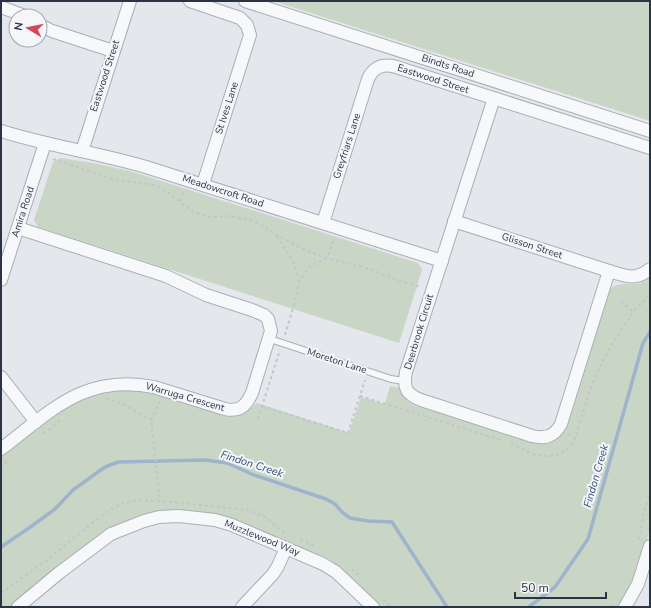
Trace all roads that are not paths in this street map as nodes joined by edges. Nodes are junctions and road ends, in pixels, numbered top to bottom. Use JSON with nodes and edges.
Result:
{"nodes":[{"id":1,"x":130,"y":1,"type":"edge"},
{"id":2,"x":190,"y":1,"type":"edge"},
{"id":3,"x":245,"y":1,"type":"edge"},
{"id":4,"x":48,"y":29,"type":"edge"},
{"id":5,"x":113,"y":51,"type":"junction"},
{"id":6,"x":374,"y":70,"type":"joint"},
{"id":7,"x":494,"y":98,"type":"junction"},
{"id":8,"x":1,"y":131,"type":"edge"},
{"id":9,"x":650,"y":131,"type":"edge"},
{"id":10,"x":45,"y":143,"type":"junction"},
{"id":11,"x":650,"y":148,"type":"edge"},
{"id":12,"x":82,"y":151,"type":"junction"},
{"id":13,"x":203,"y":184,"type":"junction"},
{"id":14,"x":454,"y":221,"type":"junction"},
{"id":15,"x":323,"y":222,"type":"junction"},
{"id":16,"x":18,"y":228,"type":"junction"},
{"id":17,"x":442,"y":261,"type":"junction"},
{"id":18,"x":650,"y":269,"type":"edge"},
{"id":19,"x":609,"y":271,"type":"junction"},
{"id":20,"x":1,"y":280,"type":"edge"},
{"id":21,"x":270,"y":339,"type":"junction"},
{"id":22,"x":1,"y":376,"type":"edge"},
{"id":23,"x":404,"y":381,"type":"junction"},
{"id":24,"x":36,"y":422,"type":"junction"},
{"id":25,"x":6,"y":453,"type":"edge"},
{"id":26,"x":644,"y":544,"type":"edge"},
{"id":27,"x":286,"y":548,"type":"junction"},
{"id":28,"x":646,"y":573,"type":"edge"},
{"id":29,"x":18,"y":607,"type":"edge"},
{"id":30,"x":242,"y":607,"type":"edge"},
{"id":31,"x":373,"y":607,"type":"edge"},
{"id":32,"x":626,"y":607,"type":"edge"}],
"edges":[{"from":1,"to":5,"type":"street","name":"Eastwood Street"},
{"from":2,"to":13,"type":"street","name":"St Ives Lane"},
{"from":3,"to":9,"type":"street","name":"Bindts Road"},
{"from":4,"to":5,"type":"street"},
{"from":5,"to":12,"type":"street","name":"Eastwood Street"},
{"from":6,"to":7,"type":"street","name":"Eastwood Street"},
{"from":6,"to":15,"type":"street","name":"Greyfriars Lane"},
{"from":7,"to":11,"type":"street"},
{"from":7,"to":14,"type":"street","name":"Deerbrook Circuit"},
{"from":8,"to":10,"type":"street","name":"Meadowcroft Road"},
{"from":10,"to":12,"type":"street","name":"Meadowcroft Road"},
{"from":10,"to":16,"type":"street","name":"Amira Road"},
{"from":12,"to":13,"type":"street","name":"Meadowcroft Road"},
{"from":13,"to":15,"type":"street","name":"Meadowcroft Road"},
{"from":14,"to":17,"type":"street","name":"Deerbrook Circuit"},
{"from":14,"to":19,"type":"street","name":"Glisson Street"},
{"from":15,"to":17,"type":"street","name":"Meadowcroft Road"},
{"from":16,"to":20,"type":"street","name":"Amira Road"},
{"from":16,"to":21,"type":"street"},
{"from":17,"to":23,"type":"street","name":"Deerbrook Circuit"},
{"from":18,"to":19,"type":"street"},
{"from":19,"to":23,"type":"street","name":"Deerbrook Circuit"},
{"from":21,"to":23,"type":"lane","name":"Moreton Lane"},
{"from":21,"to":24,"type":"street","name":"Warruga Crescent"},
{"from":22,"to":24,"type":"street"},
{"from":24,"to":25,"type":"street","name":"Warruga Crescent"},
{"from":26,"to":28,"type":"street"},
{"from":27,"to":29,"type":"street","name":"Muzzlewood Way"},
{"from":27,"to":30,"type":"street"},
{"from":27,"to":31,"type":"street","name":"Muzzlewood Way"},
{"from":28,"to":32,"type":"street"}]}
